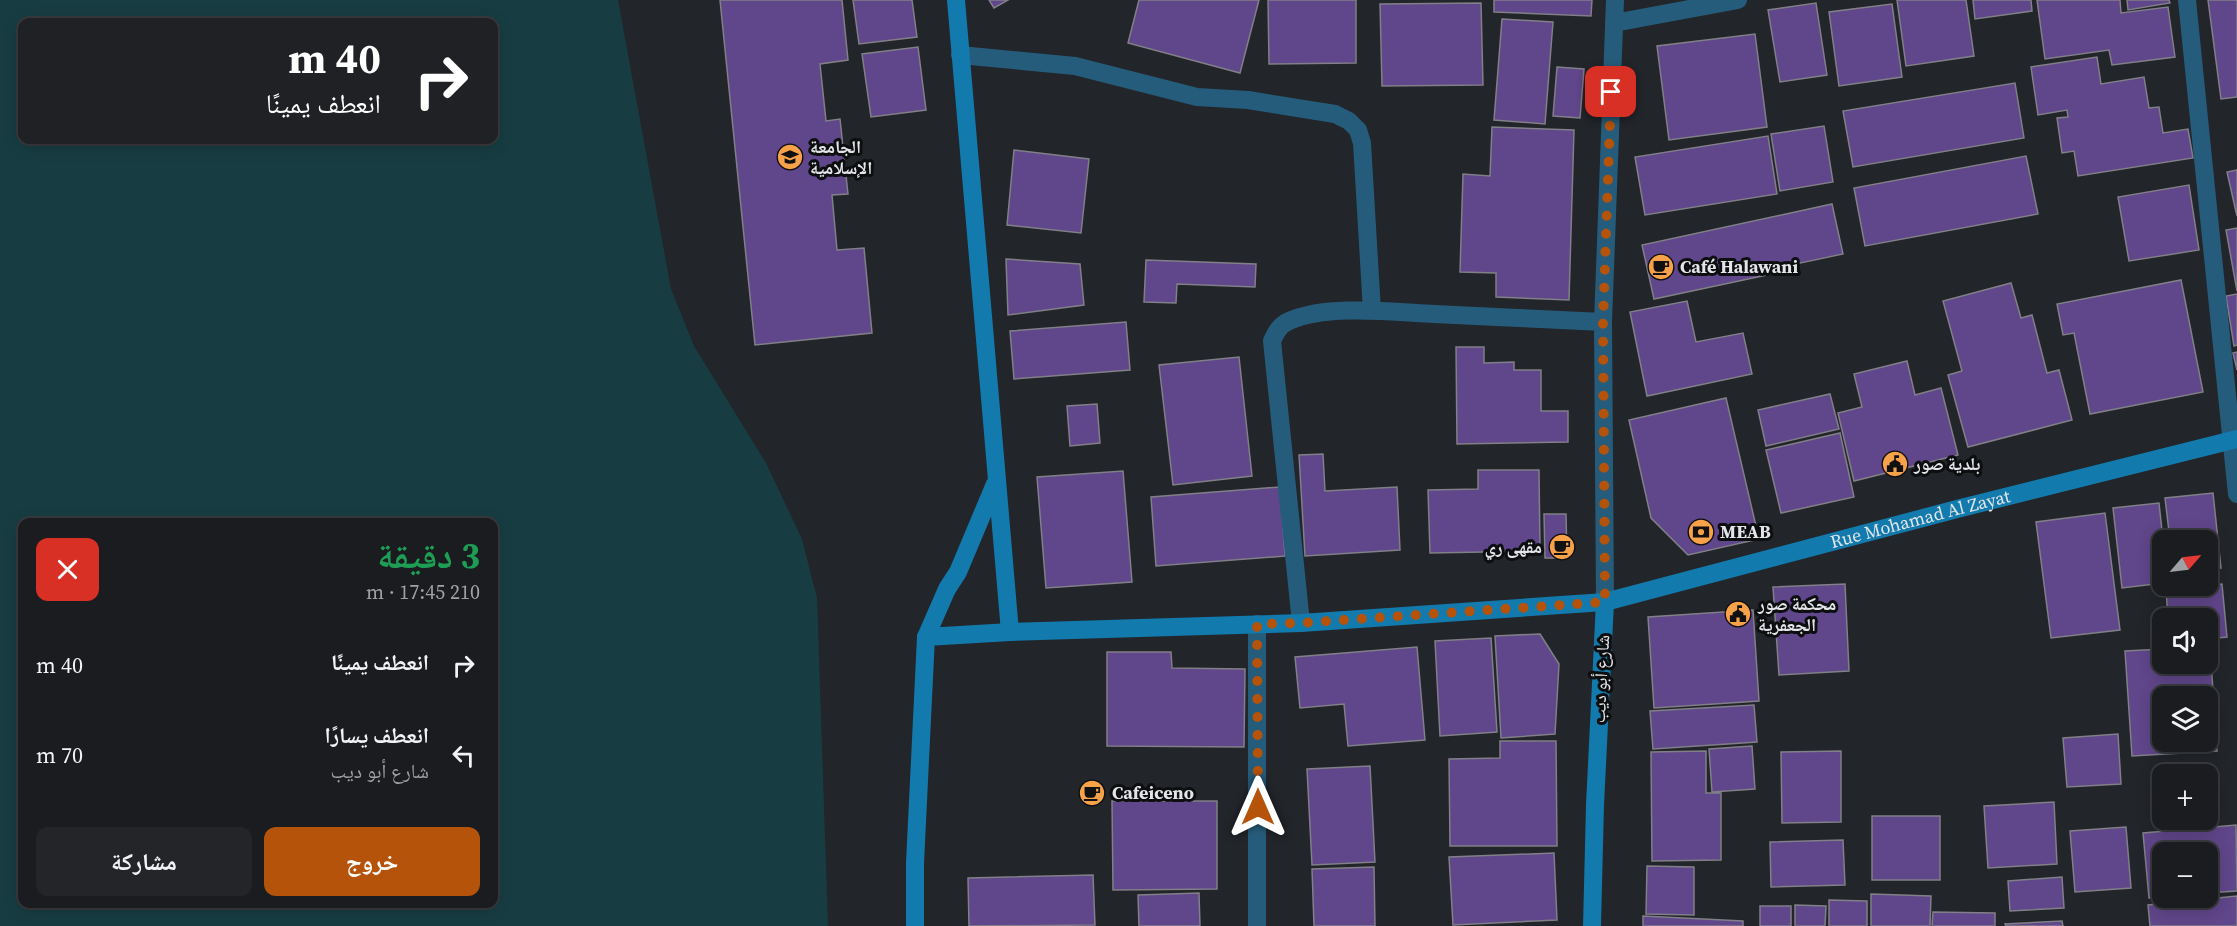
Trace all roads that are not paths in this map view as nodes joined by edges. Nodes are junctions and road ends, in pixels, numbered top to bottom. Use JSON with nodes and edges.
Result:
{"nodes":[{"id":1,"x":956,"y":0,"type":"edge"},
{"id":2,"x":1615,"y":0,"type":"edge"},
{"id":3,"x":1738,"y":0,"type":"edge"},
{"id":4,"x":2187,"y":0,"type":"edge"},
{"id":5,"x":1614,"y":23,"type":"junction"},
{"id":6,"x":960,"y":55,"type":"junction"},
{"id":7,"x":1372,"y":311,"type":"junction"},
{"id":8,"x":1603,"y":322,"type":"junction"},
{"id":9,"x":2234,"y":440,"type":"edge"},
{"id":10,"x":996,"y":483,"type":"junction"},
{"id":11,"x":2237,"y":494,"type":"edge"},
{"id":12,"x":1605,"y":602,"type":"junction"},
{"id":13,"x":1301,"y":623,"type":"junction"},
{"id":14,"x":1257,"y":624,"type":"junction"},
{"id":15,"x":1010,"y":632,"type":"junction"},
{"id":16,"x":926,"y":637,"type":"junction"},
{"id":17,"x":915,"y":926,"type":"edge"},
{"id":18,"x":1257,"y":926,"type":"edge"},
{"id":19,"x":1592,"y":926,"type":"edge"}],
"edges":[{"from":1,"to":6,"type":"main road"},
{"from":2,"to":5,"type":"street","name":"شارع أبو ديب"},
{"from":3,"to":5,"type":"street"},
{"from":4,"to":9,"type":"street"},
{"from":5,"to":8,"type":"street","name":"شارع أبو ديب"},
{"from":6,"to":7,"type":"street"},
{"from":6,"to":10,"type":"main road"},
{"from":7,"to":8,"type":"street"},
{"from":7,"to":13,"type":"street"},
{"from":8,"to":12,"type":"street","name":"شارع أبو ديب"},
{"from":9,"to":11,"type":"street"},
{"from":9,"to":12,"type":"main road","name":"Rue Mohamad Al Zayat"},
{"from":10,"to":15,"type":"main road"},
{"from":10,"to":16,"type":"main road"},
{"from":12,"to":13,"type":"main road","name":"Rue Mohamad Al Zayat"},
{"from":12,"to":19,"type":"main road","name":"شارع أبو ديب"},
{"from":13,"to":14,"type":"main road","name":"Rue Mohamad Al Zayat"},
{"from":14,"to":15,"type":"main road","name":"Rue Mohamad Al Zayat"},
{"from":14,"to":18,"type":"street"},
{"from":15,"to":16,"type":"main road","name":"Rue Mohamad Al Zayat"},
{"from":16,"to":17,"type":"main road"}]}
